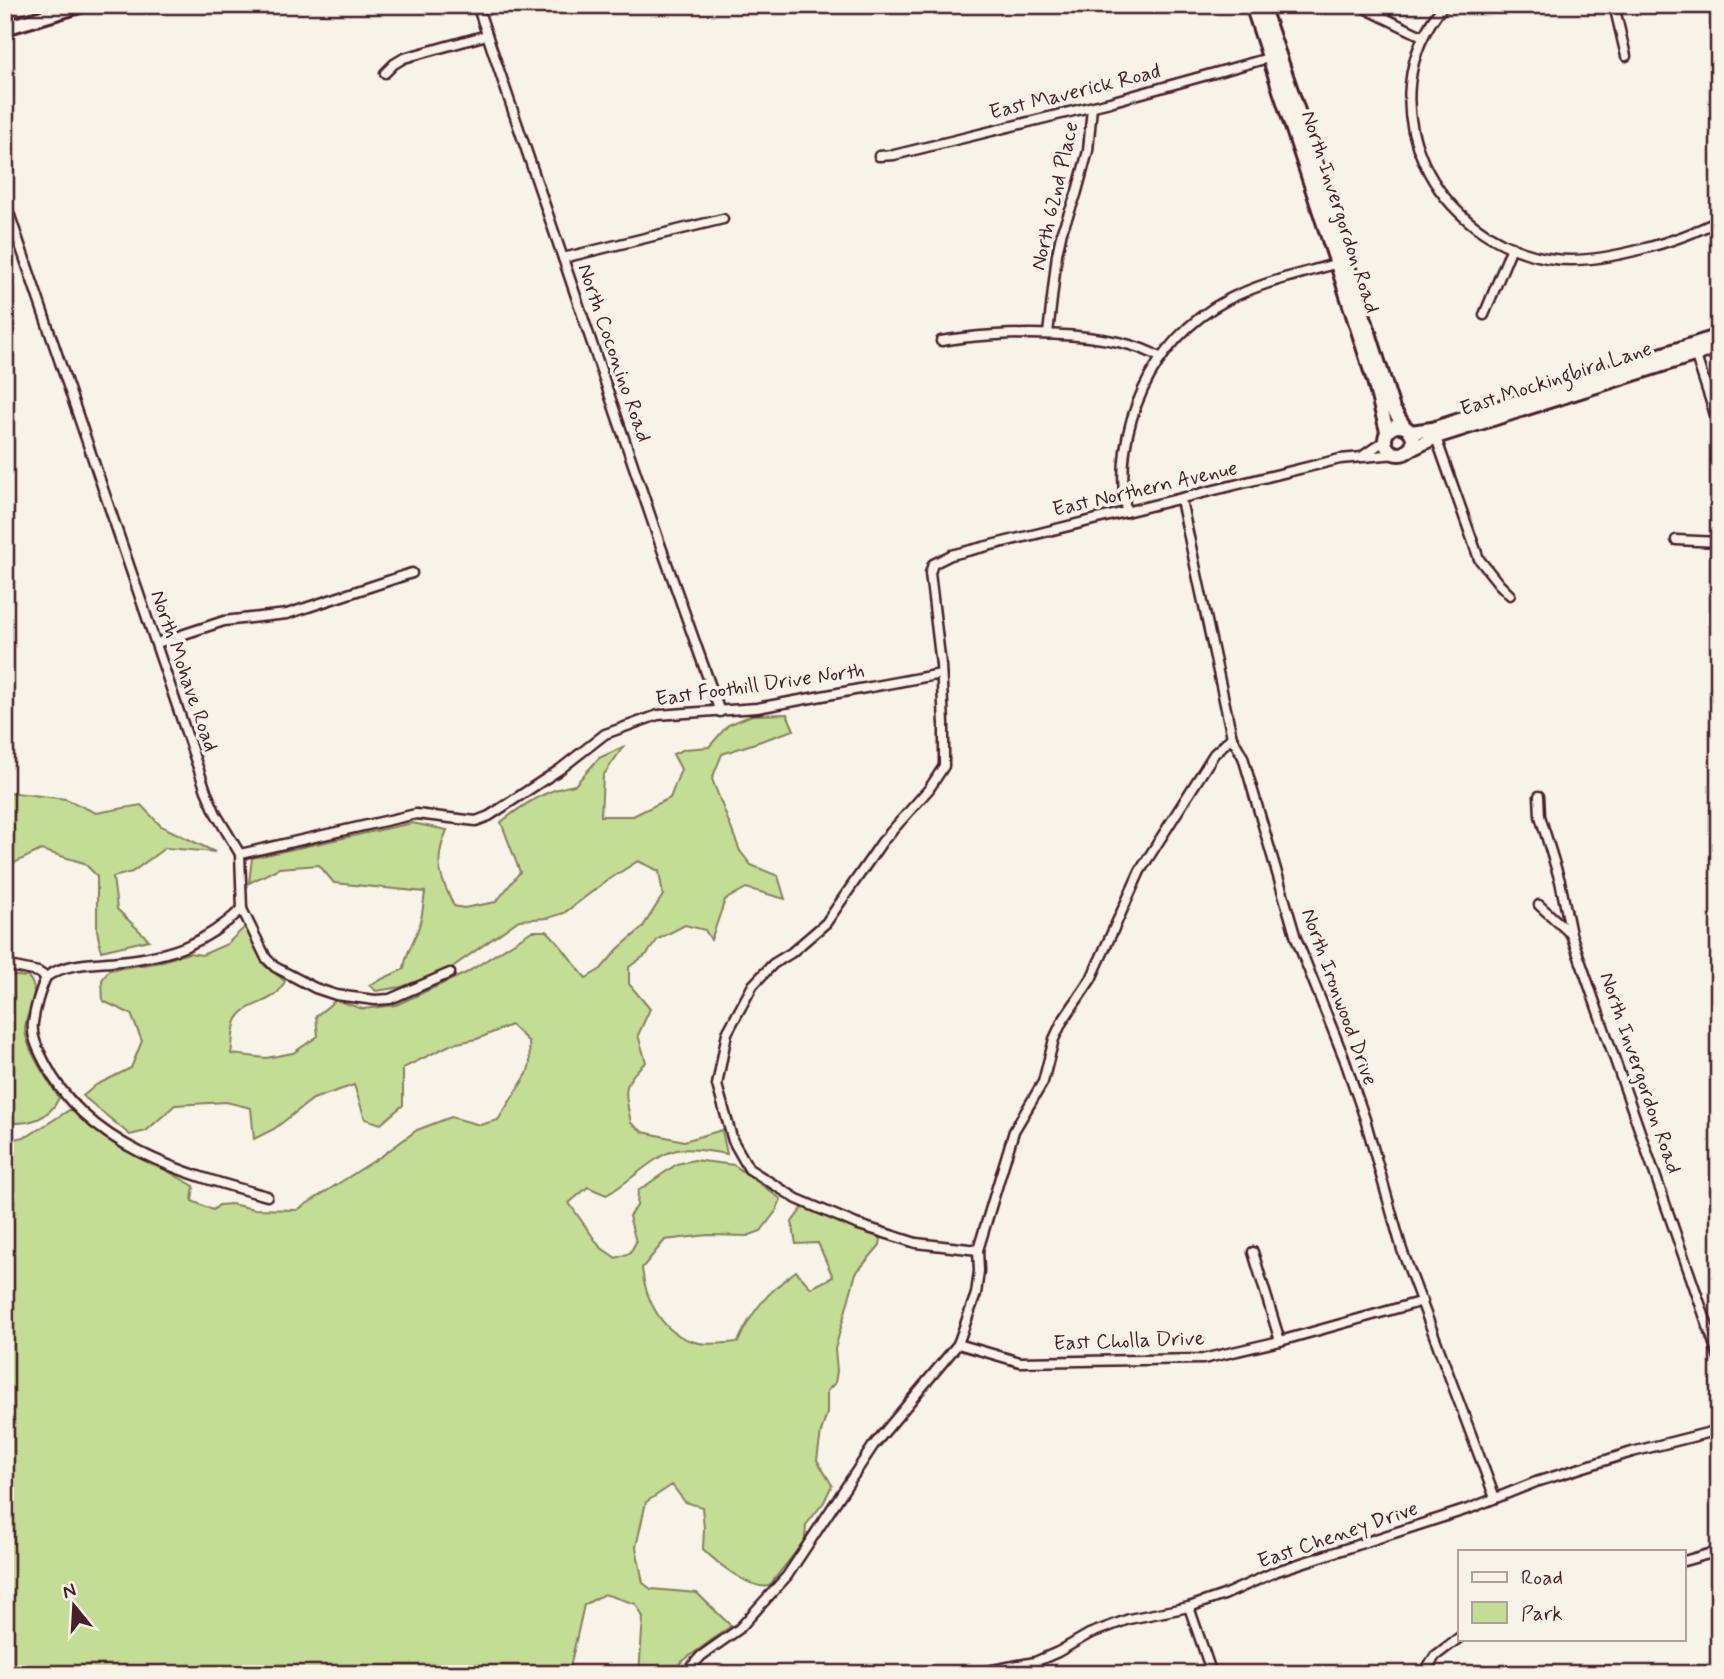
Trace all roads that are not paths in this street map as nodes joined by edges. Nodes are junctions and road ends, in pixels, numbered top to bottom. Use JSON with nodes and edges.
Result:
{"nodes":[{"id":1,"x":83,"y":5,"type":"edge"},
{"id":2,"x":477,"y":5,"type":"edge"},
{"id":3,"x":1252,"y":5,"type":"edge"},
{"id":4,"x":1262,"y":5,"type":"edge"},
{"id":5,"x":1444,"y":5,"type":"edge"},
{"id":6,"x":1614,"y":5,"type":"edge"},
{"id":7,"x":1368,"y":10,"type":"dead end"},
{"id":8,"x":5,"y":28,"type":"edge"},
{"id":9,"x":487,"y":35,"type":"junction"},
{"id":10,"x":1422,"y":36,"type":"junction"},
{"id":11,"x":1274,"y":56,"type":"junction"},
{"id":12,"x":1626,"y":56,"type":"dead end"},
{"id":13,"x":385,"y":73,"type":"dead end"},
{"id":14,"x":1093,"y":107,"type":"junction"},
{"id":15,"x":879,"y":156,"type":"dead end"},
{"id":16,"x":5,"y":201,"type":"edge"},
{"id":17,"x":723,"y":219,"type":"dead end"},
{"id":18,"x":1719,"y":220,"type":"edge"},
{"id":19,"x":1512,"y":247,"type":"junction"},
{"id":20,"x":563,"y":258,"type":"junction"},
{"id":21,"x":1342,"y":262,"type":"junction"},
{"id":22,"x":1484,"y":315,"type":"dead end"},
{"id":23,"x":1048,"y":334,"type":"junction"},
{"id":24,"x":1719,"y":337,"type":"edge"},
{"id":25,"x":941,"y":341,"type":"dead end"},
{"id":26,"x":1719,"y":347,"type":"edge"},
{"id":27,"x":1694,"y":350,"type":"junction"},
{"id":28,"x":1161,"y":358,"type":"junction"},
{"id":29,"x":1719,"y":427,"type":"edge"},
{"id":30,"x":1408,"y":429,"type":"junction"},
{"id":31,"x":1434,"y":433,"type":"junction"},
{"id":32,"x":1386,"y":436,"type":"junction"},
{"id":33,"x":1402,"y":453,"type":"junction"},
{"id":34,"x":1361,"y":457,"type":"junction"},
{"id":35,"x":1181,"y":500,"type":"junction"},
{"id":36,"x":1126,"y":512,"type":"junction"},
{"id":37,"x":1676,"y":540,"type":"dead end"},
{"id":38,"x":1719,"y":542,"type":"edge"},
{"id":39,"x":412,"y":573,"type":"dead end"},
{"id":40,"x":1510,"y":595,"type":"dead end"},
{"id":41,"x":157,"y":643,"type":"junction"},
{"id":42,"x":941,"y":674,"type":"junction"},
{"id":43,"x":720,"y":712,"type":"junction"},
{"id":44,"x":1232,"y":737,"type":"junction"},
{"id":45,"x":1539,"y":796,"type":"dead end"},
{"id":46,"x":240,"y":854,"type":"junction"},
{"id":47,"x":1539,"y":905,"type":"dead end"},
{"id":48,"x":242,"y":909,"type":"junction"},
{"id":49,"x":1571,"y":934,"type":"junction"},
{"id":50,"x":5,"y":965,"type":"edge"},
{"id":51,"x":450,"y":972,"type":"dead end"},
{"id":52,"x":46,"y":977,"type":"junction"},
{"id":53,"x":267,"y":1196,"type":"dead end"},
{"id":54,"x":978,"y":1250,"type":"junction"},
{"id":55,"x":1253,"y":1252,"type":"dead end"},
{"id":56,"x":1423,"y":1301,"type":"junction"},
{"id":57,"x":1280,"y":1341,"type":"junction"},
{"id":58,"x":958,"y":1345,"type":"junction"},
{"id":59,"x":1719,"y":1358,"type":"edge"},
{"id":60,"x":1719,"y":1430,"type":"edge"},
{"id":61,"x":1495,"y":1499,"type":"junction"},
{"id":62,"x":1719,"y":1551,"type":"edge"},
{"id":63,"x":1686,"y":1560,"type":"edge"},
{"id":64,"x":1189,"y":1607,"type":"junction"},
{"id":65,"x":1458,"y":1639,"type":"edge"},
{"id":66,"x":1425,"y":1672,"type":"edge"},
{"id":67,"x":685,"y":1674,"type":"edge"},
{"id":68,"x":971,"y":1674,"type":"edge"},
{"id":69,"x":1212,"y":1674,"type":"edge"}],
"edges":[{"from":1,"to":8,"type":"street"},
{"from":2,"to":9,"type":"street","name":"North Coconino Road"},
{"from":3,"to":11,"type":"street","name":"North Invergordon Road"},
{"from":4,"to":11,"type":"street","name":"North Invergordon Road"},
{"from":5,"to":10,"type":"street"},
{"from":6,"to":12,"type":"street"},
{"from":7,"to":10,"type":"street"},
{"from":9,"to":13,"type":"street"},
{"from":9,"to":20,"type":"street","name":"North Coconino Road"},
{"from":10,"to":19,"type":"street"},
{"from":11,"to":14,"type":"street","name":"East Maverick Road"},
{"from":11,"to":21,"type":"street","name":"North Invergordon Road"},
{"from":14,"to":15,"type":"street","name":"East Maverick Road"},
{"from":14,"to":23,"type":"street","name":"North 62nd Place"},
{"from":16,"to":41,"type":"street","name":"North Mohave Road"},
{"from":17,"to":20,"type":"street"},
{"from":18,"to":19,"type":"street"},
{"from":19,"to":22,"type":"street"},
{"from":20,"to":43,"type":"street","name":"North Coconino Road"},
{"from":21,"to":28,"type":"street"},
{"from":21,"to":30,"type":"street","name":"North Invergordon Road"},
{"from":21,"to":32,"type":"street","name":"North Invergordon Road"},
{"from":23,"to":25,"type":"street"},
{"from":23,"to":28,"type":"street"},
{"from":24,"to":27,"type":"street","name":"East Mockingbird Lane"},
{"from":26,"to":27,"type":"street","name":"East Mockingbird Lane"},
{"from":27,"to":29,"type":"street"},
{"from":27,"to":31,"type":"street","name":"East Mockingbird Lane"},
{"from":28,"to":36,"type":"street"},
{"from":30,"to":31,"type":"street","name":"East Mockingbird Lane"},
{"from":30,"to":32,"type":"street"},
{"from":30,"to":33,"type":"street"},
{"from":31,"to":33,"type":"street","name":"East Mockingbird Lane"},
{"from":31,"to":40,"type":"street"},
{"from":32,"to":33,"type":"street"},
{"from":32,"to":34,"type":"street","name":"East Northern Avenue"},
{"from":33,"to":34,"type":"street","name":"East Northern Avenue"},
{"from":34,"to":35,"type":"street","name":"East Northern Avenue"},
{"from":35,"to":36,"type":"street","name":"East Northern Avenue"},
{"from":35,"to":44,"type":"street","name":"North Ironwood Drive"},
{"from":36,"to":42,"type":"street","name":"East Northern Avenue"},
{"from":37,"to":38,"type":"street"},
{"from":39,"to":41,"type":"street"},
{"from":41,"to":46,"type":"street","name":"North Mohave Road"},
{"from":42,"to":43,"type":"street","name":"East Foothill Drive North"},
{"from":42,"to":54,"type":"street"},
{"from":43,"to":46,"type":"street","name":"East Foothill Drive North"},
{"from":44,"to":54,"type":"street"},
{"from":44,"to":56,"type":"street","name":"North Ironwood Drive"},
{"from":45,"to":49,"type":"street","name":"North Invergordon Road"},
{"from":46,"to":48,"type":"street","name":"North Mohave Road"},
{"from":47,"to":49,"type":"street"},
{"from":48,"to":51,"type":"street","name":"North Mohave Road"},
{"from":48,"to":52,"type":"street"},
{"from":49,"to":59,"type":"street","name":"North Invergordon Road"},
{"from":50,"to":52,"type":"street"},
{"from":52,"to":53,"type":"street"},
{"from":54,"to":58,"type":"street"},
{"from":55,"to":57,"type":"street"},
{"from":56,"to":57,"type":"street","name":"East Cholla Drive"},
{"from":56,"to":61,"type":"street","name":"North Ironwood Drive"},
{"from":57,"to":58,"type":"street","name":"East Cholla Drive"},
{"from":58,"to":67,"type":"street"},
{"from":60,"to":61,"type":"street","name":"East Cheney Drive"},
{"from":61,"to":64,"type":"street","name":"East Cheney Drive"},
{"from":62,"to":63,"type":"street"},
{"from":64,"to":68,"type":"street","name":"East Cheney Drive"},
{"from":64,"to":69,"type":"street"},
{"from":65,"to":66,"type":"street"}]}
